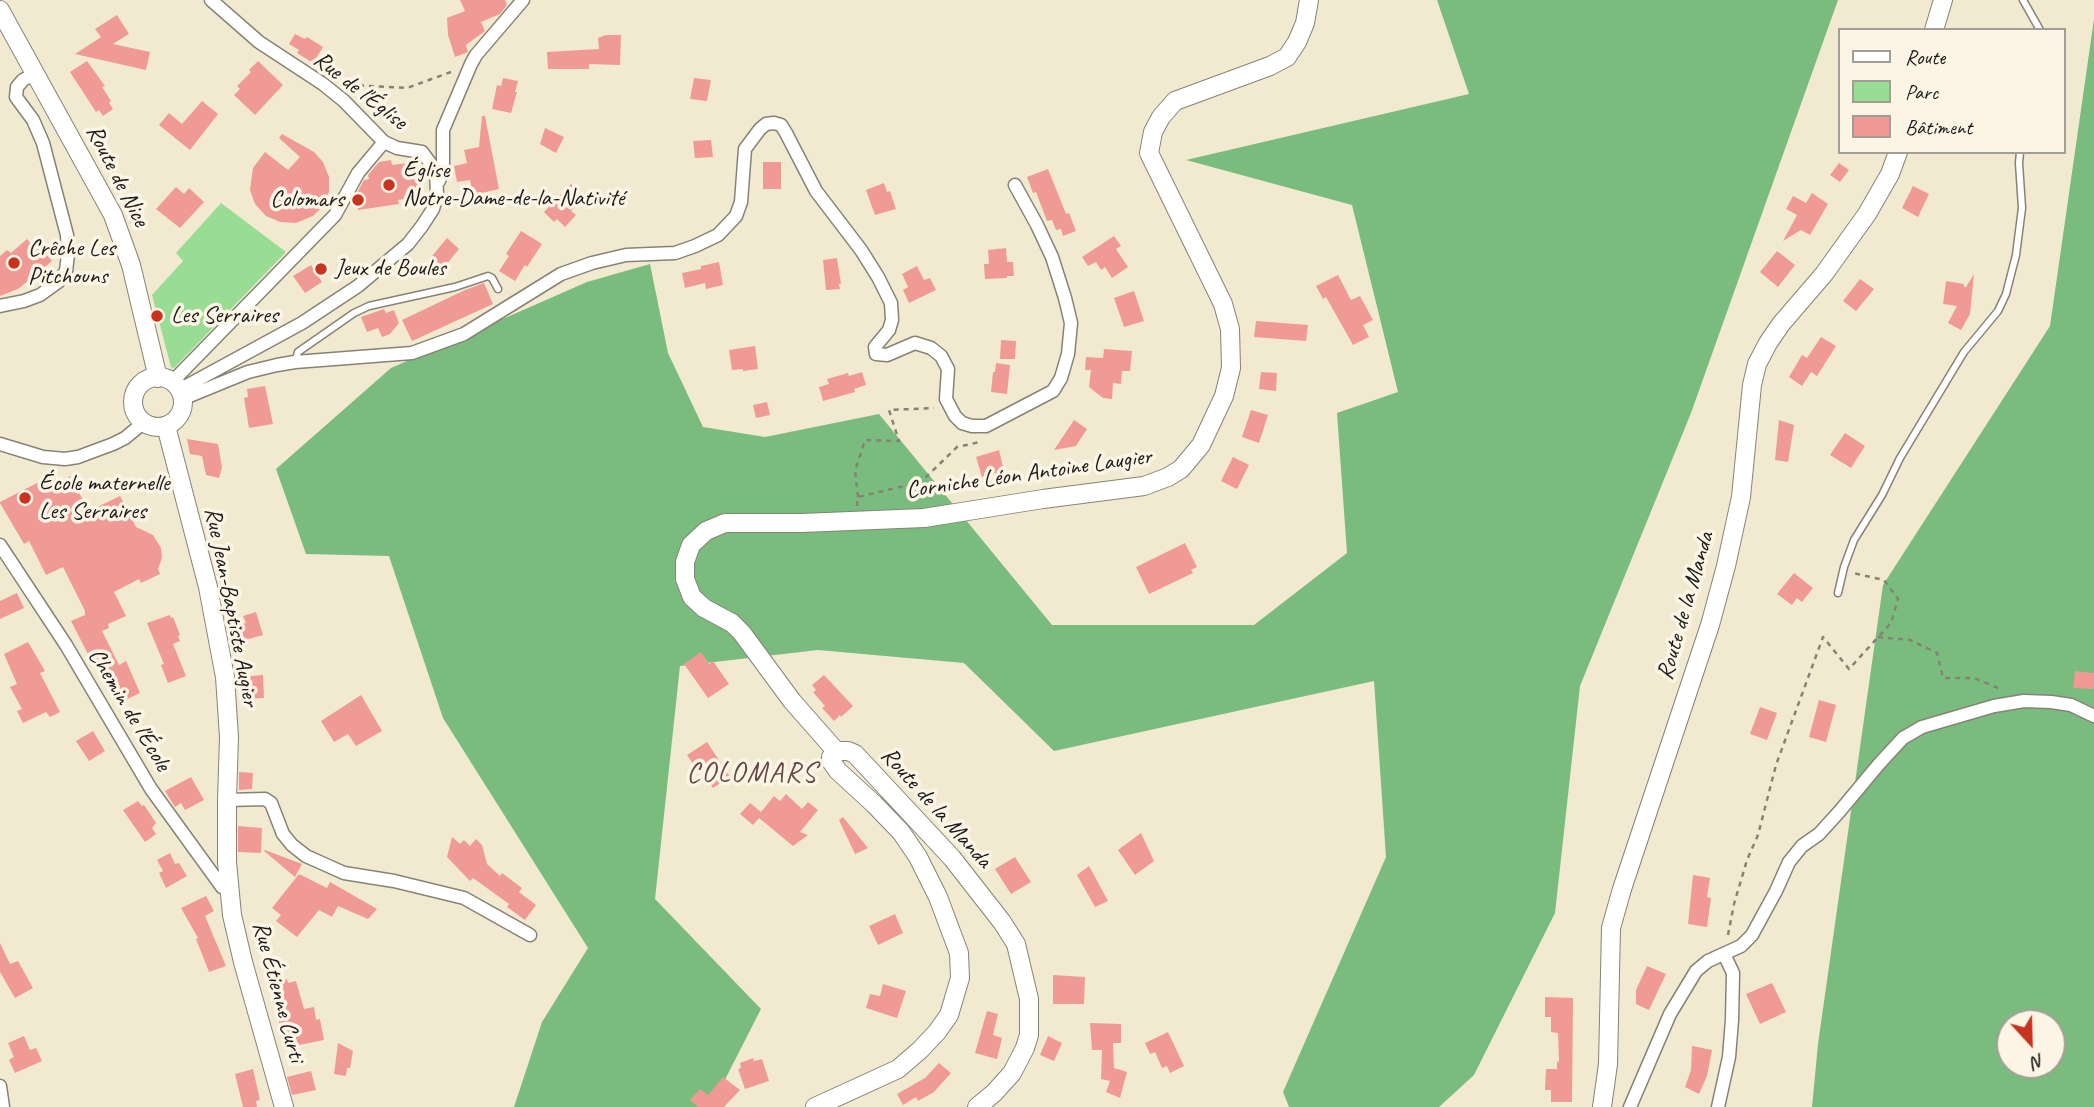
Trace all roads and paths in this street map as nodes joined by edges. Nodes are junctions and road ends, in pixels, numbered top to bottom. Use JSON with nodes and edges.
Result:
{"nodes":[{"id":1,"x":211,"y":0,"type":"edge"},
{"id":2,"x":523,"y":0,"type":"edge"},
{"id":3,"x":1309,"y":0,"type":"edge"},
{"id":4,"x":1943,"y":0,"type":"edge"},
{"id":5,"x":2023,"y":0,"type":"edge"},
{"id":6,"x":0,"y":10,"type":"edge"},
{"id":7,"x":1935,"y":28,"type":"edge"},
{"id":8,"x":2039,"y":28,"type":"edge"},
{"id":9,"x":471,"y":64,"type":"junction"},
{"id":10,"x":36,"y":73,"type":"junction"},
{"id":11,"x":323,"y":84,"type":"junction"},
{"id":12,"x":384,"y":142,"type":"junction"},
{"id":13,"x":1897,"y":154,"type":"edge"},
{"id":14,"x":2020,"y":154,"type":"edge"},
{"id":15,"x":1014,"y":185,"type":"dead end"},
{"id":16,"x":437,"y":188,"type":"junction"},
{"id":17,"x":498,"y":289,"type":"dead end"},
{"id":18,"x":0,"y":306,"type":"edge"},
{"id":19,"x":295,"y":362,"type":"junction"},
{"id":20,"x":173,"y":387,"type":"junction"},
{"id":21,"x":946,"y":399,"type":"junction"},
{"id":22,"x":999,"y":420,"type":"junction"},
{"id":23,"x":143,"y":423,"type":"junction"},
{"id":24,"x":166,"y":426,"type":"junction"},
{"id":25,"x":0,"y":444,"type":"edge"},
{"id":26,"x":858,"y":497,"type":"junction"},
{"id":27,"x":878,"y":519,"type":"junction"},
{"id":28,"x":0,"y":545,"type":"edge"},
{"id":29,"x":1844,"y":567,"type":"junction"},
{"id":30,"x":1838,"y":593,"type":"dead end"},
{"id":31,"x":1878,"y":637,"type":"junction"},
{"id":32,"x":2024,"y":701,"type":"junction"},
{"id":33,"x":2094,"y":716,"type":"edge"},
{"id":34,"x":836,"y":751,"type":"junction"},
{"id":35,"x":227,"y":800,"type":"junction"},
{"id":36,"x":229,"y":890,"type":"junction"},
{"id":37,"x":530,"y":935,"type":"dead end"},
{"id":38,"x":1727,"y":953,"type":"junction"},
{"id":39,"x":0,"y":1086,"type":"edge"},
{"id":40,"x":3,"y":1107,"type":"edge"},
{"id":41,"x":284,"y":1107,"type":"edge"},
{"id":42,"x":816,"y":1107,"type":"edge"},
{"id":43,"x":977,"y":1107,"type":"edge"},
{"id":44,"x":1602,"y":1107,"type":"edge"},
{"id":45,"x":1630,"y":1107,"type":"edge"},
{"id":46,"x":1718,"y":1107,"type":"edge"}],
"edges":[{"from":1,"to":11,"type":"street","name":"Rue de l'Église"},
{"from":2,"to":9,"type":"street"},
{"from":3,"to":27,"type":"main road","name":"Corniche Léon Antoine Laugier"},
{"from":4,"to":7,"type":"main road"},
{"from":5,"to":8,"type":"lane"},
{"from":6,"to":10,"type":"main road","name":"Route de Nice"},
{"from":9,"to":11,"type":"path"},
{"from":9,"to":16,"type":"street"},
{"from":10,"to":18,"type":"street"},
{"from":10,"to":20,"type":"main road","name":"Route de Nice"},
{"from":11,"to":12,"type":"street","name":"Rue de l'Église"},
{"from":12,"to":16,"type":"street","name":"Rue de l'Église"},
{"from":12,"to":20,"type":"street"},
{"from":13,"to":44,"type":"main road","name":"Route de la Manda"},
{"from":14,"to":29,"type":"lane"},
{"from":15,"to":22,"type":"street"},
{"from":16,"to":20,"type":"street"},
{"from":17,"to":19,"type":"lane"},
{"from":19,"to":20,"type":"street"},
{"from":19,"to":21,"type":"street"},
{"from":20,"to":23,"type":"main road"},
{"from":20,"to":24,"type":"main road"},
{"from":21,"to":22,"type":"street"},
{"from":21,"to":26,"type":"path"},
{"from":22,"to":26,"type":"path"},
{"from":23,"to":24,"type":"main road"},
{"from":23,"to":25,"type":"street"},
{"from":24,"to":35,"type":"main road","name":"Rue Jean-Baptiste Augier"},
{"from":26,"to":27,"type":"path"},
{"from":27,"to":34,"type":"main road","name":"Corniche Léon Antoine Laugier"},
{"from":28,"to":36,"type":"street","name":"Chemin de l'École"},
{"from":29,"to":30,"type":"lane"},
{"from":29,"to":31,"type":"path"},
{"from":31,"to":32,"type":"path"},
{"from":31,"to":38,"type":"path"},
{"from":32,"to":33,"type":"street"},
{"from":32,"to":38,"type":"street"},
{"from":34,"to":42,"type":"main road","name":"Route de la Manda"},
{"from":34,"to":43,"type":"main road","name":"Route de la Manda"},
{"from":35,"to":36,"type":"main road","name":"Rue Jean-Baptiste Augier"},
{"from":35,"to":37,"type":"street"},
{"from":36,"to":41,"type":"main road","name":"Rue Étienne Curti"},
{"from":38,"to":45,"type":"street"},
{"from":38,"to":46,"type":"street"},
{"from":39,"to":40,"type":"street"}]}
